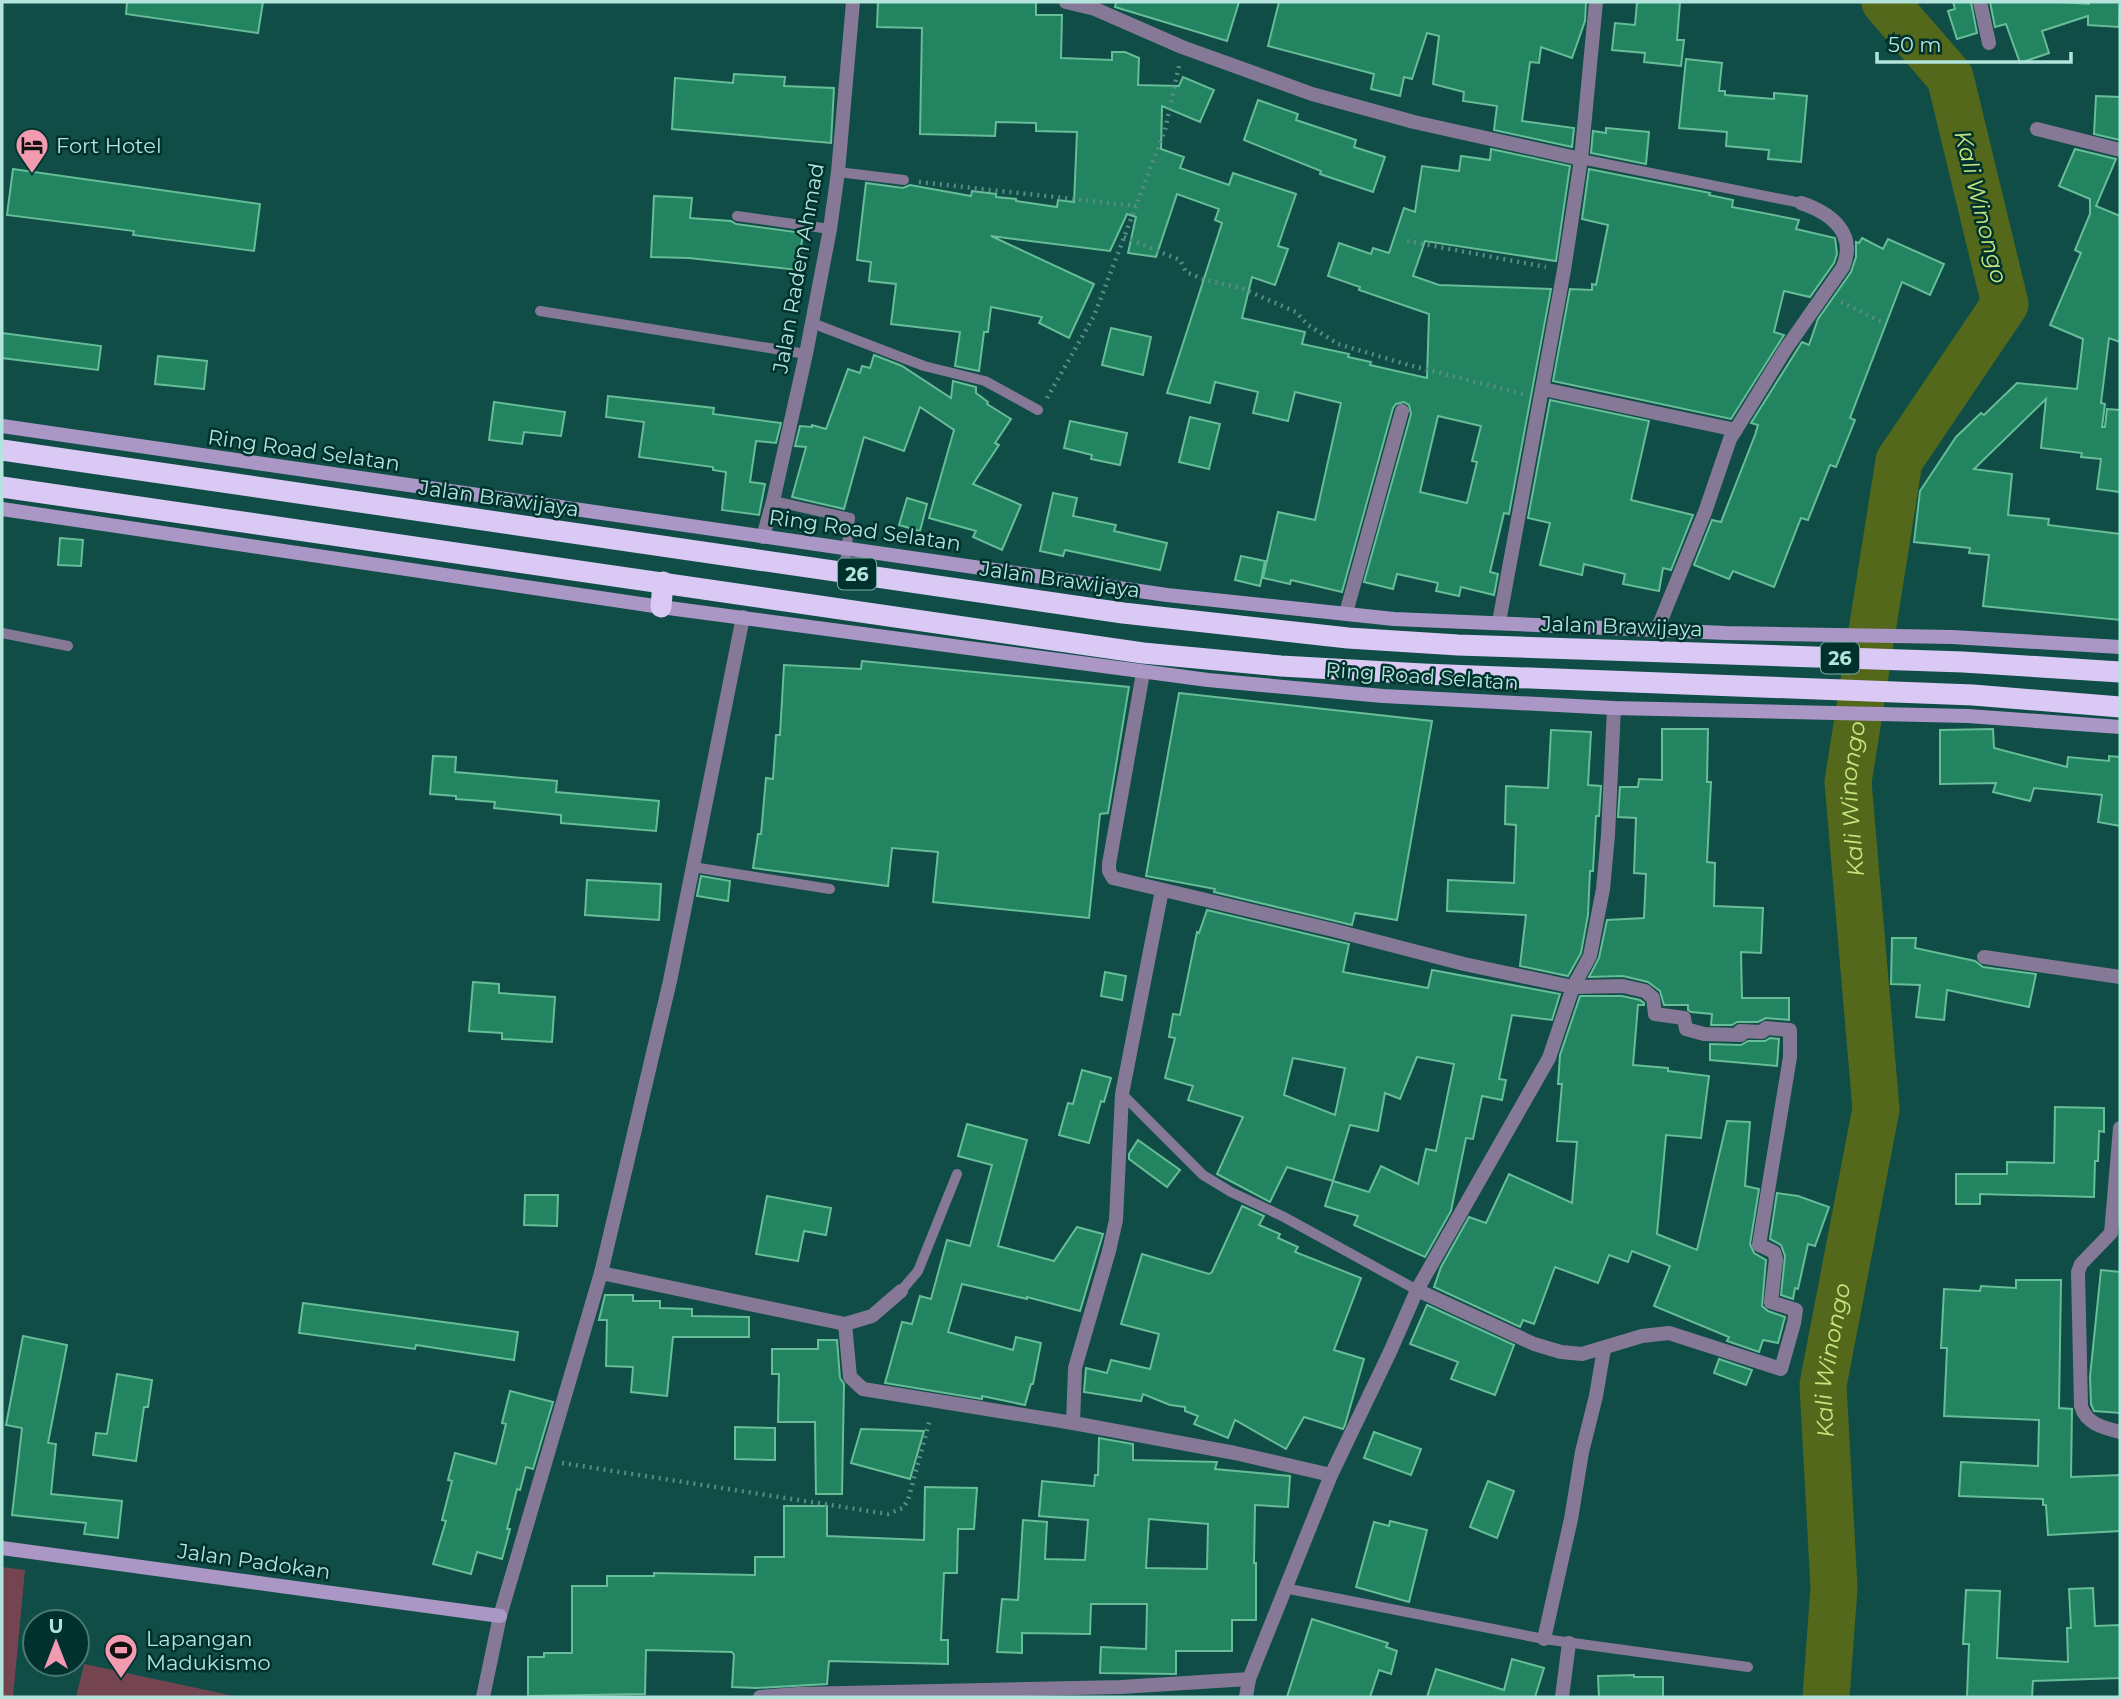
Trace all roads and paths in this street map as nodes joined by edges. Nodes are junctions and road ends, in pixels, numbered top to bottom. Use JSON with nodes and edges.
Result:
{"nodes":[{"id":1,"x":853,"y":2,"type":"edge"},
{"id":2,"x":1066,"y":2,"type":"edge"},
{"id":3,"x":1596,"y":2,"type":"edge"},
{"id":4,"x":1980,"y":2,"type":"edge"},
{"id":5,"x":1096,"y":5,"type":"edge"},
{"id":6,"x":1989,"y":43,"type":"dead end"},
{"id":7,"x":1182,"y":47,"type":"junction"},
{"id":8,"x":2036,"y":129,"type":"dead end"},
{"id":9,"x":2120,"y":150,"type":"edge"},
{"id":10,"x":1581,"y":159,"type":"junction"},
{"id":11,"x":838,"y":172,"type":"junction"},
{"id":12,"x":904,"y":180,"type":"joint"},
{"id":13,"x":1801,"y":204,"type":"joint"},
{"id":14,"x":1136,"y":206,"type":"junction"},
{"id":15,"x":737,"y":216,"type":"dead end"},
{"id":16,"x":830,"y":229,"type":"junction"},
{"id":17,"x":1124,"y":237,"type":"junction"},
{"id":18,"x":1407,"y":241,"type":"dead end"},
{"id":19,"x":1564,"y":270,"type":"junction"},
{"id":20,"x":1824,"y":294,"type":"junction"},
{"id":21,"x":540,"y":311,"type":"dead end"},
{"id":22,"x":1882,"y":322,"type":"dead end"},
{"id":23,"x":811,"y":323,"type":"junction"},
{"id":24,"x":806,"y":354,"type":"junction"},
{"id":25,"x":1541,"y":393,"type":"junction"},
{"id":26,"x":1038,"y":410,"type":"joint"},
{"id":27,"x":1402,"y":411,"type":"dead end"},
{"id":28,"x":2,"y":426,"type":"edge"},
{"id":29,"x":1736,"y":430,"type":"junction"},
{"id":30,"x":2,"y":450,"type":"edge"},
{"id":31,"x":2,"y":487,"type":"edge"},
{"id":32,"x":773,"y":501,"type":"junction"},
{"id":33,"x":2,"y":509,"type":"edge"},
{"id":34,"x":762,"y":537,"type":"junction"},
{"id":35,"x":847,"y":549,"type":"junction"},
{"id":36,"x":844,"y":572,"type":"junction"},
{"id":37,"x":663,"y":582,"type":"junction"},
{"id":38,"x":661,"y":607,"type":"junction"},
{"id":39,"x":1346,"y":613,"type":"junction"},
{"id":40,"x":743,"y":617,"type":"junction"},
{"id":41,"x":1499,"y":622,"type":"junction"},
{"id":42,"x":1657,"y":630,"type":"junction"},
{"id":43,"x":2,"y":633,"type":"edge"},
{"id":44,"x":68,"y":646,"type":"dead end"},
{"id":45,"x":2120,"y":647,"type":"edge"},
{"id":46,"x":2120,"y":672,"type":"edge"},
{"id":47,"x":1143,"y":673,"type":"junction"},
{"id":48,"x":2120,"y":707,"type":"edge"},
{"id":49,"x":1614,"y":708,"type":"junction"},
{"id":50,"x":2120,"y":727,"type":"edge"},
{"id":51,"x":693,"y":867,"type":"junction"},
{"id":52,"x":830,"y":889,"type":"dead end"},
{"id":53,"x":1162,"y":890,"type":"junction"},
{"id":54,"x":1984,"y":957,"type":"dead end"},
{"id":55,"x":2120,"y":977,"type":"edge"},
{"id":56,"x":1573,"y":987,"type":"junction"},
{"id":57,"x":1122,"y":1094,"type":"junction"},
{"id":58,"x":2120,"y":1128,"type":"edge"},
{"id":59,"x":957,"y":1174,"type":"dead end"},
{"id":60,"x":2116,"y":1234,"type":"edge"},
{"id":61,"x":601,"y":1273,"type":"junction"},
{"id":62,"x":1416,"y":1290,"type":"junction"},
{"id":63,"x":901,"y":1291,"type":"joint"},
{"id":64,"x":845,"y":1324,"type":"junction"},
{"id":65,"x":1604,"y":1349,"type":"junction"},
{"id":66,"x":935,"y":1401,"type":"junction"},
{"id":67,"x":1073,"y":1423,"type":"junction"},
{"id":68,"x":2120,"y":1432,"type":"edge"},
{"id":69,"x":546,"y":1460,"type":"junction"},
{"id":70,"x":1331,"y":1475,"type":"junction"},
{"id":71,"x":2,"y":1548,"type":"edge"},
{"id":72,"x":1284,"y":1588,"type":"junction"},
{"id":73,"x":500,"y":1616,"type":"junction"},
{"id":74,"x":1544,"y":1639,"type":"junction"},
{"id":75,"x":1569,"y":1643,"type":"junction"},
{"id":76,"x":1748,"y":1667,"type":"dead end"},
{"id":77,"x":1249,"y":1679,"type":"junction"},
{"id":78,"x":1071,"y":1693,"type":"edge"},
{"id":79,"x":483,"y":1697,"type":"edge"},
{"id":80,"x":760,"y":1697,"type":"edge"},
{"id":81,"x":1245,"y":1697,"type":"edge"},
{"id":82,"x":1562,"y":1697,"type":"edge"}],
"edges":[{"from":1,"to":11,"type":"street","name":"Jalan Raden Ahmad"},
{"from":2,"to":5,"type":"street"},
{"from":3,"to":10,"type":"street"},
{"from":4,"to":6,"type":"street"},
{"from":5,"to":7,"type":"street"},
{"from":7,"to":10,"type":"street"},
{"from":7,"to":14,"type":"path"},
{"from":8,"to":9,"type":"street"},
{"from":10,"to":13,"type":"lane"},
{"from":10,"to":19,"type":"street"},
{"from":11,"to":12,"type":"lane"},
{"from":11,"to":16,"type":"street","name":"Jalan Raden Ahmad"},
{"from":12,"to":14,"type":"path"},
{"from":13,"to":20,"type":"street"},
{"from":14,"to":17,"type":"path"},
{"from":15,"to":16,"type":"lane"},
{"from":16,"to":23,"type":"street","name":"Jalan Raden Ahmad"},
{"from":17,"to":25,"type":"path"},
{"from":17,"to":26,"type":"path"},
{"from":18,"to":19,"type":"path"},
{"from":19,"to":25,"type":"street"},
{"from":20,"to":22,"type":"path"},
{"from":20,"to":29,"type":"street"},
{"from":21,"to":24,"type":"lane"},
{"from":23,"to":24,"type":"street","name":"Jalan Raden Ahmad"},
{"from":23,"to":26,"type":"lane"},
{"from":24,"to":32,"type":"street","name":"Jalan Raden Ahmad"},
{"from":25,"to":29,"type":"street"},
{"from":25,"to":41,"type":"street"},
{"from":27,"to":39,"type":"street"},
{"from":28,"to":34,"type":"street","name":"Ring Road Selatan"},
{"from":29,"to":42,"type":"street"},
{"from":30,"to":36,"type":"highway","name":"Jalan Brawijaya","number":"26"},
{"from":31,"to":37,"type":"highway","number":"26"},
{"from":32,"to":34,"type":"street","name":"Jalan Raden Ahmad"},
{"from":32,"to":35,"type":"lane"},
{"from":33,"to":38,"type":"street","name":"Ring Road Selatan"},
{"from":34,"to":35,"type":"street","name":"Ring Road Selatan"},
{"from":35,"to":36,"type":"lane"},
{"from":35,"to":39,"type":"street","name":"Ring Road Selatan"},
{"from":36,"to":46,"type":"highway","name":"Jalan Brawijaya","number":"26"},
{"from":37,"to":38,"type":"highway"},
{"from":37,"to":48,"type":"highway","number":"26"},
{"from":38,"to":40,"type":"street","name":"Ring Road Selatan"},
{"from":39,"to":41,"type":"street","name":"Ring Road Selatan"},
{"from":40,"to":47,"type":"street","name":"Ring Road Selatan"},
{"from":40,"to":51,"type":"street"},
{"from":41,"to":42,"type":"street","name":"Ring Road Selatan"},
{"from":42,"to":45,"type":"street","name":"Ring Road Selatan"},
{"from":43,"to":44,"type":"lane"},
{"from":47,"to":49,"type":"street","name":"Ring Road Selatan"},
{"from":47,"to":53,"type":"street"},
{"from":49,"to":50,"type":"street","name":"Ring Road Selatan"},
{"from":49,"to":56,"type":"street"},
{"from":51,"to":52,"type":"lane"},
{"from":51,"to":61,"type":"street"},
{"from":53,"to":56,"type":"street"},
{"from":53,"to":57,"type":"street"},
{"from":54,"to":55,"type":"street"},
{"from":56,"to":62,"type":"street"},
{"from":56,"to":65,"type":"street"},
{"from":57,"to":62,"type":"lane"},
{"from":57,"to":67,"type":"street"},
{"from":58,"to":60,"type":"street"},
{"from":59,"to":63,"type":"lane"},
{"from":60,"to":68,"type":"street"},
{"from":61,"to":64,"type":"street"},
{"from":61,"to":69,"type":"street"},
{"from":62,"to":65,"type":"street"},
{"from":62,"to":70,"type":"street"},
{"from":63,"to":64,"type":"street"},
{"from":64,"to":66,"type":"street"},
{"from":65,"to":74,"type":"street"},
{"from":66,"to":67,"type":"street"},
{"from":66,"to":69,"type":"path"},
{"from":67,"to":70,"type":"street"},
{"from":69,"to":73,"type":"street"},
{"from":70,"to":72,"type":"street"},
{"from":71,"to":73,"type":"street","name":"Jalan Padokan"},
{"from":72,"to":74,"type":"lane"},
{"from":72,"to":77,"type":"street"},
{"from":73,"to":79,"type":"street"},
{"from":74,"to":75,"type":"lane"},
{"from":75,"to":76,"type":"lane"},
{"from":75,"to":82,"type":"street"},
{"from":77,"to":78,"type":"street"},
{"from":77,"to":81,"type":"street"},
{"from":78,"to":80,"type":"street"}]}
